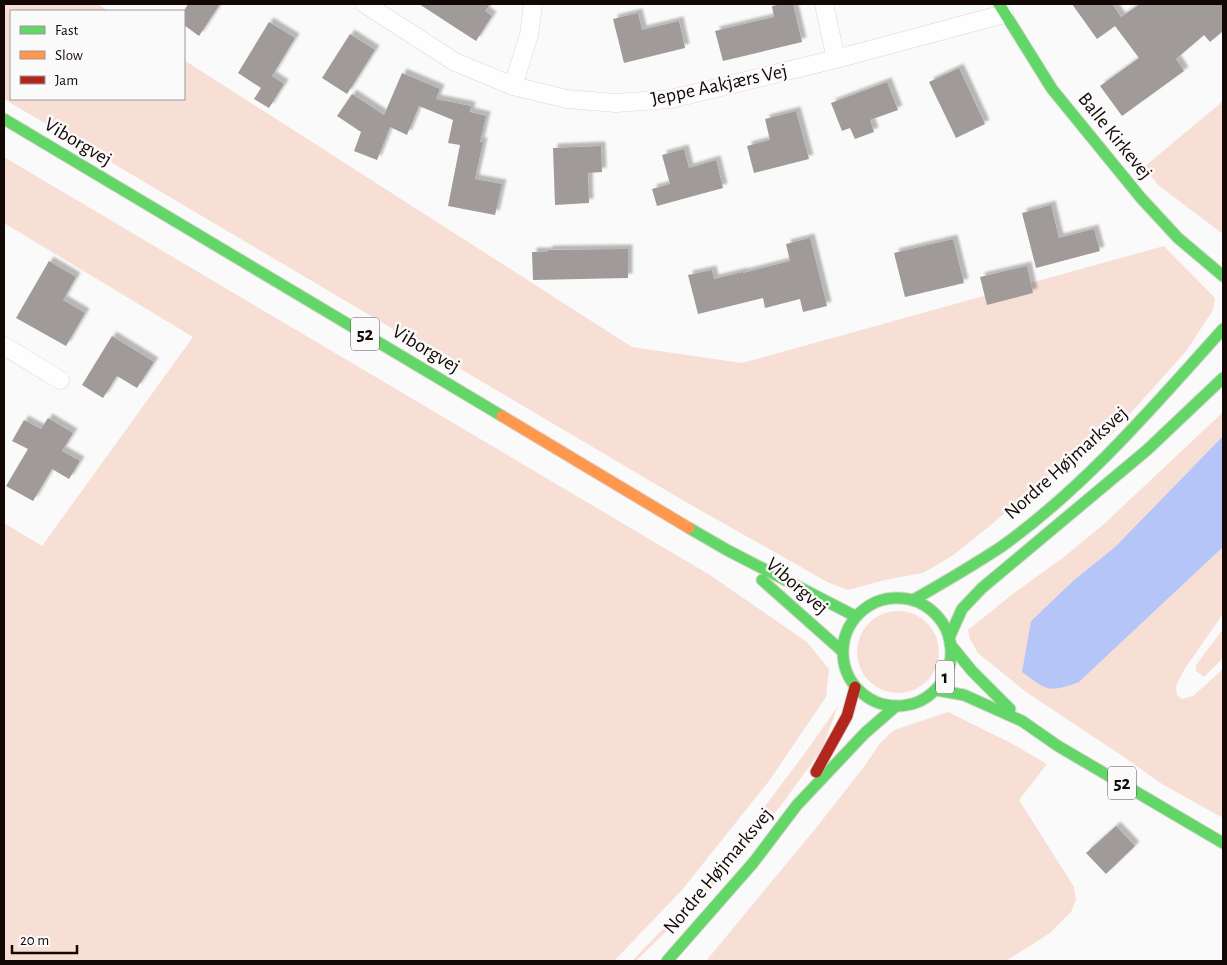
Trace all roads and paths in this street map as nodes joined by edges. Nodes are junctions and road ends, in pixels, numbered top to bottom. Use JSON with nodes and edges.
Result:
{"nodes":[{"id":1,"x":366,"y":4,"type":"edge"},
{"id":2,"x":533,"y":4,"type":"edge"},
{"id":3,"x":824,"y":4,"type":"edge"},
{"id":4,"x":1001,"y":9,"type":"edge"},
{"id":5,"x":836,"y":59,"type":"junction"},
{"id":6,"x":513,"y":86,"type":"junction"},
{"id":7,"x":4,"y":119,"type":"edge"},
{"id":8,"x":1223,"y":276,"type":"edge"},
{"id":9,"x":1223,"y":330,"type":"edge"},
{"id":10,"x":4,"y":346,"type":"edge"},
{"id":11,"x":1223,"y":378,"type":"edge"},
{"id":12,"x":60,"y":380,"type":"dead end"},
{"id":13,"x":727,"y":550,"type":"junction"},
{"id":14,"x":913,"y":600,"type":"junction"},
{"id":15,"x":855,"y":616,"type":"junction"},
{"id":16,"x":950,"y":641,"type":"junction"},
{"id":17,"x":842,"y":651,"type":"junction"},
{"id":18,"x":855,"y":687,"type":"junction"},
{"id":19,"x":936,"y":690,"type":"junction"},
{"id":20,"x":896,"y":706,"type":"junction"},
{"id":21,"x":1022,"y":721,"type":"junction"},
{"id":22,"x":797,"y":804,"type":"junction"},
{"id":23,"x":1223,"y":843,"type":"edge"},
{"id":24,"x":667,"y":961,"type":"edge"}],
"edges":[{"from":1,"to":6,"type":"street","name":"Jeppe Aakjærs Vej"},
{"from":2,"to":6,"type":"street"},
{"from":3,"to":5,"type":"street"},
{"from":4,"to":5,"type":"street","name":"Jeppe Aakjærs Vej"},
{"from":4,"to":8,"type":"main road","name":"Balle Kirkevej"},
{"from":5,"to":6,"type":"street","name":"Jeppe Aakjærs Vej"},
{"from":7,"to":13,"type":"main road","name":"Viborgvej","number":"52"},
{"from":9,"to":14,"type":"main road","name":"Nordre Højmarksvej","number":"1"},
{"from":10,"to":12,"type":"street"},
{"from":11,"to":16,"type":"main road","name":"Nordre Højmarksvej","number":"1"},
{"from":13,"to":15,"type":"main road","name":"Viborgvej"},
{"from":13,"to":17,"type":"main road","name":"Viborgvej"},
{"from":14,"to":15,"type":"main road","number":"1"},
{"from":14,"to":16,"type":"main road","number":"1"},
{"from":15,"to":17,"type":"main road","number":"1"},
{"from":16,"to":19,"type":"main road","number":"1"},
{"from":16,"to":21,"type":"main road","number":"1"},
{"from":17,"to":18,"type":"main road","number":"1"},
{"from":18,"to":20,"type":"main road","number":"1"},
{"from":18,"to":22,"type":"main road","name":"Nordre Højmarksvej"},
{"from":19,"to":20,"type":"main road","number":"1"},
{"from":19,"to":21,"type":"main road","number":"1"},
{"from":20,"to":22,"type":"main road","name":"Nordre Højmarksvej","number":"1"},
{"from":21,"to":23,"type":"main road","number":"52"},
{"from":22,"to":24,"type":"main road","name":"Nordre Højmarksvej"}]}
